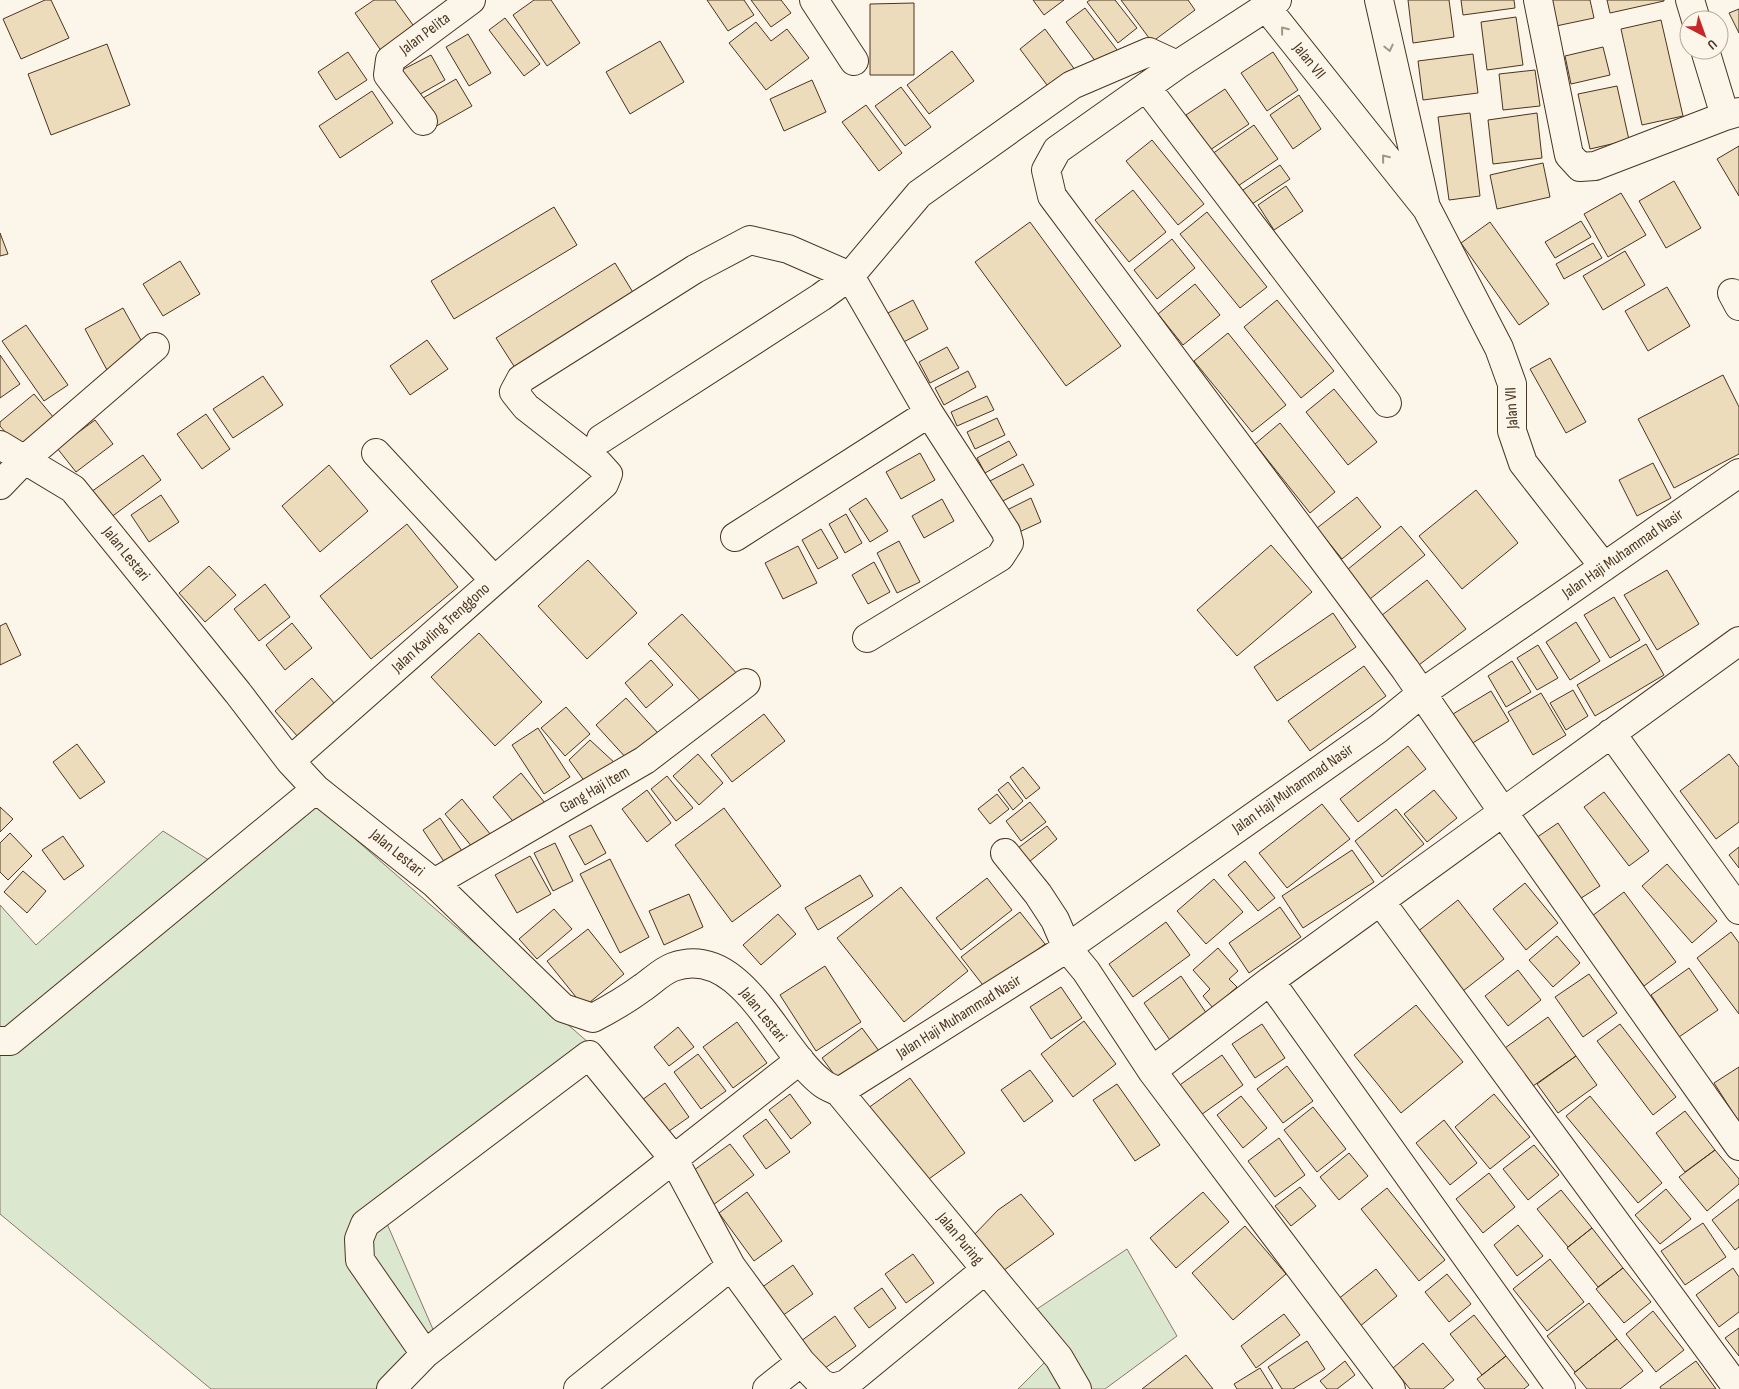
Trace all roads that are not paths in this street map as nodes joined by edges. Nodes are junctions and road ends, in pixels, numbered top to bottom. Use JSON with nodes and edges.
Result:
{"nodes":[{"id":1,"x":471,"y":0,"type":"edge"},
{"id":2,"x":814,"y":0,"type":"edge"},
{"id":3,"x":1378,"y":0,"type":"edge"},
{"id":4,"x":1538,"y":0,"type":"edge"},
{"id":5,"x":1271,"y":4,"type":"edge"},
{"id":6,"x":1709,"y":60,"type":"edge"},
{"id":7,"x":854,"y":61,"type":"dead end"},
{"id":8,"x":1177,"y":65,"type":"junction"},
{"id":9,"x":1146,"y":87,"type":"junction"},
{"id":10,"x":1732,"y":114,"type":"edge"},
{"id":11,"x":424,"y":121,"type":"dead end"},
{"id":12,"x":1427,"y":209,"type":"junction"},
{"id":13,"x":850,"y":276,"type":"junction"},
{"id":14,"x":155,"y":347,"type":"dead end"},
{"id":15,"x":1387,"y":403,"type":"dead end"},
{"id":16,"x":929,"y":413,"type":"junction"},
{"id":17,"x":600,"y":439,"type":"dead end"},
{"id":18,"x":0,"y":445,"type":"edge"},
{"id":19,"x":376,"y":453,"type":"dead end"},
{"id":20,"x":24,"y":460,"type":"junction"},
{"id":21,"x":1739,"y":473,"type":"edge"},
{"id":22,"x":0,"y":485,"type":"edge"},
{"id":23,"x":735,"y":537,"type":"dead end"},
{"id":24,"x":1604,"y":567,"type":"junction"},
{"id":25,"x":494,"y":580,"type":"junction"},
{"id":26,"x":867,"y":638,"type":"dead end"},
{"id":27,"x":1739,"y":641,"type":"edge"},
{"id":28,"x":746,"y":683,"type":"dead end"},
{"id":29,"x":1422,"y":693,"type":"junction"},
{"id":30,"x":1611,"y":733,"type":"junction"},
{"id":31,"x":290,"y":761,"type":"junction"},
{"id":32,"x":316,"y":789,"type":"junction"},
{"id":33,"x":1502,"y":812,"type":"junction"},
{"id":34,"x":1005,"y":853,"type":"dead end"},
{"id":35,"x":434,"y":883,"type":"junction"},
{"id":36,"x":1382,"y":902,"type":"junction"},
{"id":37,"x":1739,"y":910,"type":"edge"},
{"id":38,"x":1068,"y":948,"type":"junction"},
{"id":39,"x":1270,"y":981,"type":"junction"},
{"id":40,"x":0,"y":1041,"type":"edge"},
{"id":41,"x":800,"y":1060,"type":"junction"},
{"id":42,"x":1152,"y":1071,"type":"junction"},
{"id":43,"x":839,"y":1092,"type":"junction"},
{"id":44,"x":1739,"y":1146,"type":"edge"},
{"id":45,"x":673,"y":1158,"type":"junction"},
{"id":46,"x":731,"y":1266,"type":"junction"},
{"id":47,"x":985,"y":1270,"type":"junction"},
{"id":48,"x":425,"y":1354,"type":"junction"},
{"id":49,"x":801,"y":1362,"type":"junction"},
{"id":50,"x":391,"y":1389,"type":"edge"},
{"id":51,"x":578,"y":1389,"type":"edge"},
{"id":52,"x":767,"y":1389,"type":"edge"},
{"id":53,"x":1076,"y":1389,"type":"edge"},
{"id":54,"x":1391,"y":1389,"type":"edge"},
{"id":55,"x":1561,"y":1389,"type":"edge"},
{"id":56,"x":1738,"y":1389,"type":"edge"}],
"edges":[{"from":1,"to":11,"type":"street","name":"Jalan Pelita"},
{"from":2,"to":7,"type":"street"},
{"from":3,"to":12,"type":"street","name":"Jalan VII","one_way":true},
{"from":4,"to":10,"type":"street"},
{"from":5,"to":8,"type":"street"},
{"from":12,"to":5,"type":"street","name":"Jalan VII","one_way":true},
{"from":6,"to":10,"type":"street"},
{"from":8,"to":9,"type":"street"},
{"from":8,"to":13,"type":"street"},
{"from":9,"to":15,"type":"street"},
{"from":9,"to":29,"type":"street"},
{"from":12,"to":24,"type":"street","name":"Jalan VII"},
{"from":13,"to":16,"type":"street"},
{"from":13,"to":17,"type":"street"},
{"from":13,"to":25,"type":"street","name":"Jalan Kavling Trenggono"},
{"from":14,"to":20,"type":"street"},
{"from":16,"to":23,"type":"street"},
{"from":16,"to":26,"type":"street"},
{"from":18,"to":20,"type":"street","name":"Jalan Lestari"},
{"from":19,"to":25,"type":"street"},
{"from":20,"to":22,"type":"street"},
{"from":20,"to":31,"type":"street","name":"Jalan Lestari"},
{"from":21,"to":24,"type":"street","name":"Jalan Haji Muhammad Nasir"},
{"from":24,"to":29,"type":"street","name":"Jalan Haji Muhammad Nasir"},
{"from":25,"to":31,"type":"street","name":"Jalan Kavling Trenggono"},
{"from":27,"to":30,"type":"street"},
{"from":28,"to":35,"type":"street","name":"Gang Haji Item"},
{"from":29,"to":33,"type":"street"},
{"from":29,"to":38,"type":"street","name":"Jalan Haji Muhammad Nasir"},
{"from":30,"to":33,"type":"street"},
{"from":30,"to":37,"type":"street"},
{"from":31,"to":32,"type":"street","name":"Jalan Lestari"},
{"from":32,"to":35,"type":"street","name":"Jalan Lestari"},
{"from":32,"to":40,"type":"street"},
{"from":33,"to":36,"type":"street"},
{"from":33,"to":44,"type":"street"},
{"from":34,"to":38,"type":"street"},
{"from":35,"to":41,"type":"street","name":"Jalan Lestari"},
{"from":36,"to":39,"type":"street"},
{"from":36,"to":56,"type":"street"},
{"from":38,"to":42,"type":"street"},
{"from":38,"to":43,"type":"street","name":"Jalan Haji Muhammad Nasir"},
{"from":39,"to":42,"type":"street"},
{"from":39,"to":55,"type":"street"},
{"from":41,"to":43,"type":"street","name":"Jalan Lestari"},
{"from":41,"to":45,"type":"street"},
{"from":42,"to":54,"type":"street"},
{"from":43,"to":47,"type":"street","name":"Jalan Puring"},
{"from":45,"to":46,"type":"street"},
{"from":45,"to":48,"type":"street"},
{"from":45,"to":48,"type":"street"},
{"from":46,"to":49,"type":"street"},
{"from":46,"to":51,"type":"street"},
{"from":47,"to":49,"type":"street"},
{"from":47,"to":53,"type":"street","name":"Jalan Puring"},
{"from":48,"to":50,"type":"street"},
{"from":49,"to":52,"type":"street"}]}
